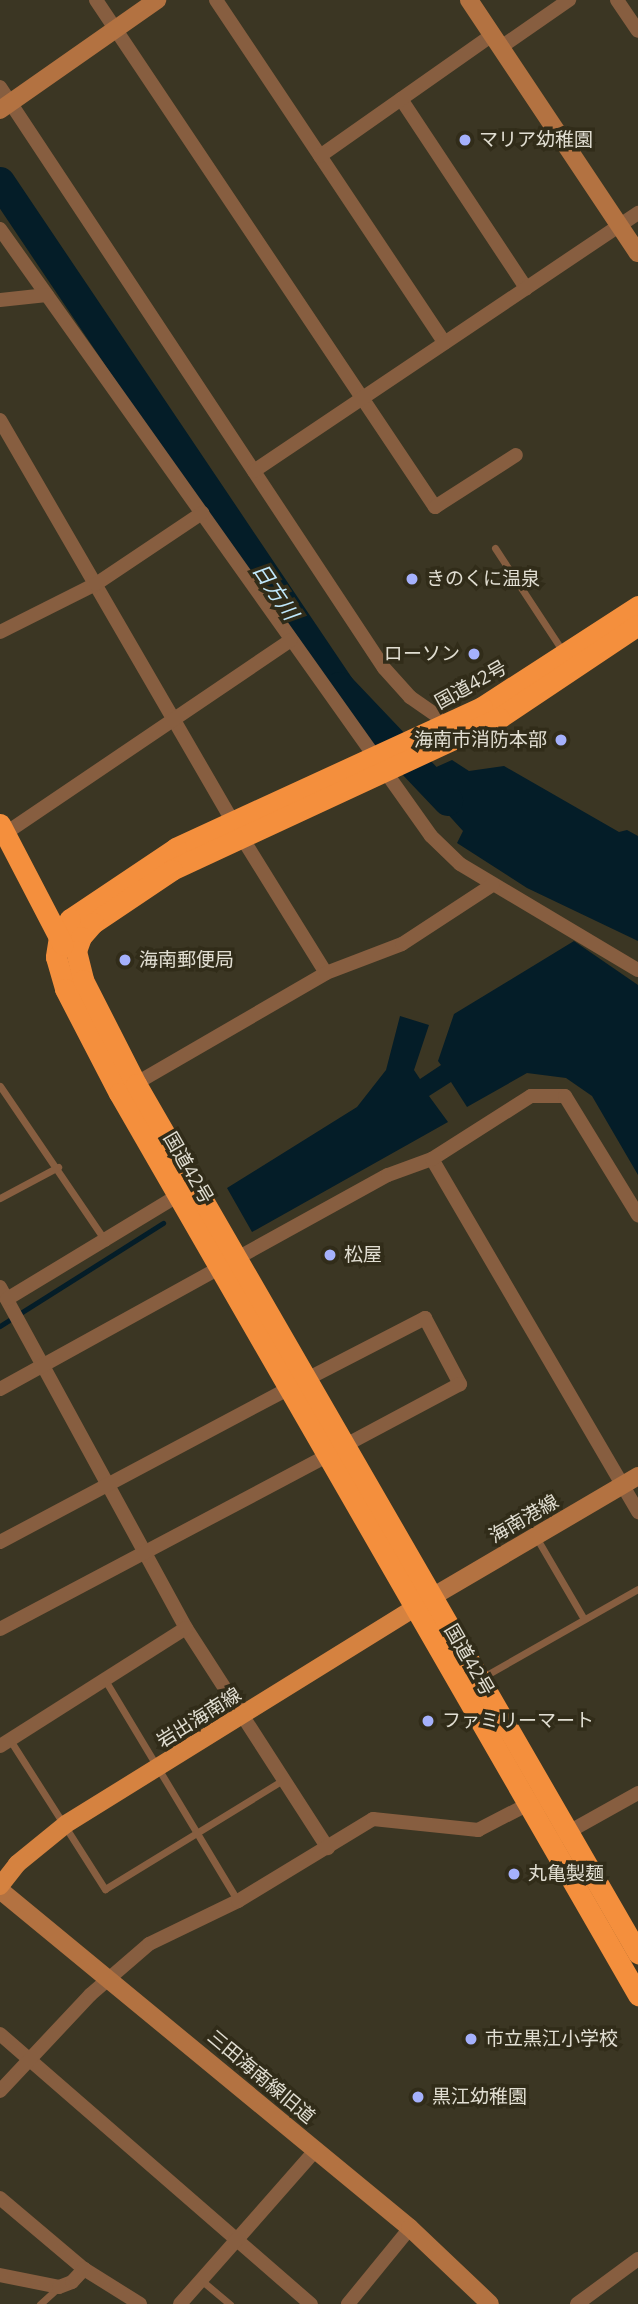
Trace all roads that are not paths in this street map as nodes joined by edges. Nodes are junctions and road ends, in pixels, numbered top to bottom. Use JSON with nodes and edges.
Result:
{"nodes":[{"id":1,"x":96,"y":0,"type":"edge"},
{"id":2,"x":157,"y":0,"type":"edge"},
{"id":3,"x":216,"y":0,"type":"edge"},
{"id":4,"x":469,"y":0,"type":"edge"},
{"id":5,"x":569,"y":0,"type":"edge"},
{"id":6,"x":617,"y":0,"type":"edge"},
{"id":7,"x":115,"y":29,"type":"junction"},
{"id":8,"x":638,"y":31,"type":"edge"},
{"id":9,"x":496,"y":41,"type":"junction"},
{"id":10,"x":401,"y":99,"type":"junction"},
{"id":11,"x":3,"y":102,"type":"edge"},
{"id":12,"x":320,"y":156,"type":"junction"},
{"id":13,"x":638,"y":213,"type":"edge"},
{"id":14,"x":620,"y":225,"type":"junction"},
{"id":15,"x":0,"y":229,"type":"edge"},
{"id":16,"x":638,"y":253,"type":"edge"},
{"id":17,"x":526,"y":288,"type":"junction"},
{"id":18,"x":47,"y":295,"type":"junction"},
{"id":19,"x":0,"y":300,"type":"edge"},
{"id":20,"x":445,"y":343,"type":"junction"},
{"id":21,"x":363,"y":398,"type":"junction"},
{"id":22,"x":2,"y":427,"type":"edge"},
{"id":23,"x":516,"y":455,"type":"dead end"},
{"id":24,"x":254,"y":471,"type":"junction"},
{"id":25,"x":202,"y":513,"type":"junction"},
{"id":26,"x":495,"y":548,"type":"dead end"},
{"id":27,"x":96,"y":584,"type":"junction"},
{"id":28,"x":638,"y":606,"type":"edge"},
{"id":29,"x":638,"y":625,"type":"edge"},
{"id":30,"x":0,"y":632,"type":"edge"},
{"id":31,"x":291,"y":640,"type":"junction"},
{"id":32,"x":570,"y":661,"type":"junction"},
{"id":33,"x":175,"y":718,"type":"junction"},
{"id":34,"x":444,"y":735,"type":"junction"},
{"id":35,"x":384,"y":762,"type":"junction"},
{"id":36,"x":237,"y":829,"type":"junction"},
{"id":37,"x":1,"y":831,"type":"edge"},
{"id":38,"x":492,"y":885,"type":"junction"},
{"id":39,"x":31,"y":886,"type":"junction"},
{"id":40,"x":95,"y":902,"type":"junction"},
{"id":41,"x":59,"y":937,"type":"junction"},
{"id":42,"x":638,"y":970,"type":"edge"},
{"id":43,"x":326,"y":973,"type":"junction"},
{"id":44,"x":74,"y":985,"type":"junction"},
{"id":45,"x":0,"y":1086,"type":"edge"},
{"id":46,"x":127,"y":1089,"type":"junction"},
{"id":47,"x":432,"y":1159,"type":"junction"},
{"id":48,"x":58,"y":1167,"type":"junction"},
{"id":49,"x":185,"y":1190,"type":"junction"},
{"id":50,"x":0,"y":1198,"type":"edge"},
{"id":51,"x":638,"y":1215,"type":"edge"},
{"id":52,"x":106,"y":1243,"type":"junction"},
{"id":53,"x":229,"y":1264,"type":"junction"},
{"id":54,"x":2,"y":1297,"type":"edge"},
{"id":55,"x":43,"y":1366,"type":"junction"},
{"id":56,"x":307,"y":1379,"type":"junction"},
{"id":57,"x":0,"y":1389,"type":"edge"},
{"id":58,"x":288,"y":1389,"type":"junction"},
{"id":59,"x":344,"y":1446,"type":"junction"},
{"id":60,"x":326,"y":1457,"type":"junction"},
{"id":61,"x":630,"y":1481,"type":"edge"},
{"id":62,"x":108,"y":1486,"type":"junction"},
{"id":63,"x":638,"y":1512,"type":"edge"},
{"id":64,"x":536,"y":1537,"type":"junction"},
{"id":65,"x":0,"y":1542,"type":"edge"},
{"id":66,"x":144,"y":1554,"type":"junction"},
{"id":67,"x":638,"y":1589,"type":"edge"},
{"id":68,"x":422,"y":1603,"type":"junction"},
{"id":69,"x":584,"y":1619,"type":"junction"},
{"id":70,"x":186,"y":1628,"type":"junction"},
{"id":71,"x":0,"y":1629,"type":"edge"},
{"id":72,"x":479,"y":1679,"type":"junction"},
{"id":73,"x":105,"y":1680,"type":"junction"},
{"id":74,"x":241,"y":1716,"type":"junction"},
{"id":75,"x":5,"y":1743,"type":"edge"},
{"id":76,"x":159,"y":1768,"type":"junction"},
{"id":77,"x":281,"y":1780,"type":"junction"},
{"id":78,"x":638,"y":1793,"type":"edge"},
{"id":79,"x":547,"y":1795,"type":"junction"},
{"id":80,"x":527,"y":1805,"type":"junction"},
{"id":81,"x":66,"y":1824,"type":"junction"},
{"id":82,"x":197,"y":1832,"type":"junction"},
{"id":83,"x":568,"y":1832,"type":"junction"},
{"id":84,"x":549,"y":1843,"type":"junction"},
{"id":85,"x":328,"y":1848,"type":"junction"},
{"id":86,"x":0,"y":1888,"type":"edge"},
{"id":87,"x":238,"y":1901,"type":"junction"},
{"id":88,"x":638,"y":1953,"type":"edge"},
{"id":89,"x":108,"y":1978,"type":"junction"},
{"id":90,"x":638,"y":1995,"type":"edge"},
{"id":91,"x":0,"y":2034,"type":"edge"},
{"id":92,"x":29,"y":2060,"type":"junction"},
{"id":93,"x":0,"y":2091,"type":"edge"},
{"id":94,"x":316,"y":2150,"type":"junction"},
{"id":95,"x":0,"y":2198,"type":"edge"},
{"id":96,"x":410,"y":2228,"type":"junction"},
{"id":97,"x":237,"y":2240,"type":"junction"},
{"id":98,"x":638,"y":2259,"type":"edge"},
{"id":99,"x":84,"y":2269,"type":"junction"},
{"id":100,"x":0,"y":2275,"type":"edge"},
{"id":101,"x":201,"y":2280,"type":"junction"},
{"id":102,"x":59,"y":2287,"type":"junction"},
{"id":103,"x":485,"y":2302,"type":"edge"},
{"id":104,"x":40,"y":2304,"type":"edge"},
{"id":105,"x":140,"y":2304,"type":"edge"},
{"id":106,"x":180,"y":2304,"type":"edge"},
{"id":107,"x":230,"y":2304,"type":"edge"},
{"id":108,"x":311,"y":2304,"type":"edge"},
{"id":109,"x":348,"y":2304,"type":"edge"},
{"id":110,"x":577,"y":2304,"type":"edge"}],
"edges":[{"from":1,"to":7,"type":"street"},
{"from":2,"to":7,"type":"street"},
{"from":3,"to":12,"type":"street"},
{"from":4,"to":9,"type":"street"},
{"from":5,"to":9,"type":"street"},
{"from":6,"to":8,"type":"street"},
{"from":7,"to":11,"type":"street"},
{"from":7,"to":21,"type":"street"},
{"from":9,"to":10,"type":"street"},
{"from":9,"to":14,"type":"street"},
{"from":10,"to":12,"type":"street"},
{"from":10,"to":17,"type":"street"},
{"from":11,"to":24,"type":"street"},
{"from":12,"to":20,"type":"street"},
{"from":13,"to":14,"type":"street"},
{"from":14,"to":16,"type":"street"},
{"from":14,"to":17,"type":"street"},
{"from":15,"to":18,"type":"street"},
{"from":17,"to":20,"type":"street"},
{"from":18,"to":19,"type":"street"},
{"from":18,"to":25,"type":"street"},
{"from":20,"to":21,"type":"street"},
{"from":21,"to":23,"type":"street"},
{"from":21,"to":24,"type":"street"},
{"from":22,"to":27,"type":"street"},
{"from":24,"to":34,"type":"street"},
{"from":25,"to":27,"type":"street"},
{"from":25,"to":31,"type":"street"},
{"from":26,"to":32,"type":"lane"},
{"from":27,"to":30,"type":"street"},
{"from":27,"to":33,"type":"street"},
{"from":28,"to":32,"type":"highway","name":"国道42号"},
{"from":29,"to":32,"type":"highway","name":"国道42号"},
{"from":31,"to":33,"type":"street"},
{"from":31,"to":35,"type":"street"},
{"from":32,"to":34,"type":"highway","name":"国道42号"},
{"from":33,"to":36,"type":"street"},
{"from":33,"to":37,"type":"street"},
{"from":34,"to":35,"type":"highway","name":"国道42号"},
{"from":35,"to":36,"type":"highway","name":"国道42号"},
{"from":35,"to":38,"type":"street"},
{"from":36,"to":40,"type":"highway","name":"国道42号"},
{"from":36,"to":43,"type":"street"},
{"from":36,"to":44,"type":"highway","name":"国道42号"},
{"from":37,"to":39,"type":"highway"},
{"from":38,"to":42,"type":"street"},
{"from":38,"to":43,"type":"street"},
{"from":39,"to":40,"type":"highway"},
{"from":39,"to":41,"type":"highway"},
{"from":39,"to":44,"type":"highway"},
{"from":40,"to":41,"type":"highway","name":"国道42号"},
{"from":41,"to":44,"type":"highway"},
{"from":43,"to":46,"type":"street"},
{"from":44,"to":46,"type":"highway","name":"国道42号"},
{"from":45,"to":48,"type":"lane"},
{"from":46,"to":49,"type":"highway","name":"国道42号"},
{"from":47,"to":51,"type":"street"},
{"from":47,"to":53,"type":"street"},
{"from":47,"to":61,"type":"street"},
{"from":48,"to":50,"type":"lane"},
{"from":48,"to":52,"type":"lane"},
{"from":49,"to":52,"type":"street"},
{"from":49,"to":53,"type":"highway","name":"国道42号"},
{"from":52,"to":54,"type":"street"},
{"from":53,"to":55,"type":"street"},
{"from":53,"to":56,"type":"highway","name":"国道42号"},
{"from":53,"to":58,"type":"highway","name":"国道42号"},
{"from":54,"to":55,"type":"street"},
{"from":55,"to":57,"type":"street"},
{"from":55,"to":62,"type":"street"},
{"from":56,"to":59,"type":"highway","name":"国道42号"},
{"from":56,"to":59,"type":"street"},
{"from":58,"to":60,"type":"highway","name":"国道42号"},
{"from":58,"to":62,"type":"street"},
{"from":59,"to":68,"type":"highway","name":"国道42号"},
{"from":60,"to":66,"type":"street"},
{"from":60,"to":68,"type":"highway","name":"国道42号"},
{"from":61,"to":63,"type":"street"},
{"from":61,"to":64,"type":"street","name":"海南港線"},
{"from":62,"to":65,"type":"street"},
{"from":62,"to":66,"type":"street"},
{"from":64,"to":68,"type":"street","name":"海南港線"},
{"from":64,"to":69,"type":"lane"},
{"from":66,"to":70,"type":"street"},
{"from":66,"to":71,"type":"street"},
{"from":67,"to":69,"type":"lane"},
{"from":68,"to":72,"type":"highway","name":"国道42号"},
{"from":68,"to":74,"type":"main road","name":"岩出海南線"},
{"from":68,"to":80,"type":"highway","name":"国道42号"},
{"from":69,"to":72,"type":"lane"},
{"from":70,"to":73,"type":"street"},
{"from":70,"to":74,"type":"street"},
{"from":72,"to":79,"type":"highway","name":"国道42号"},
{"from":73,"to":75,"type":"street"},
{"from":73,"to":76,"type":"lane"},
{"from":74,"to":76,"type":"main road","name":"岩出海南線"},
{"from":74,"to":77,"type":"street"},
{"from":75,"to":81,"type":"lane"},
{"from":76,"to":81,"type":"main road","name":"岩出海南線"},
{"from":76,"to":82,"type":"lane"},
{"from":77,"to":82,"type":"lane"},
{"from":77,"to":85,"type":"street"},
{"from":78,"to":83,"type":"street"},
{"from":79,"to":80,"type":"street"},
{"from":79,"to":83,"type":"highway","name":"国道42号"},
{"from":80,"to":84,"type":"highway","name":"国道42号"},
{"from":80,"to":85,"type":"street"},
{"from":81,"to":82,"type":"lane"},
{"from":81,"to":86,"type":"main road","name":"岩出海南線"},
{"from":82,"to":87,"type":"lane"},
{"from":83,"to":84,"type":"street"},
{"from":83,"to":88,"type":"highway","name":"国道42号"},
{"from":84,"to":90,"type":"highway","name":"国道42号"},
{"from":85,"to":87,"type":"street"},
{"from":86,"to":89,"type":"street","name":"三田海南線旧道"},
{"from":87,"to":89,"type":"street"},
{"from":89,"to":92,"type":"street"},
{"from":89,"to":94,"type":"street","name":"三田海南線旧道"},
{"from":91,"to":92,"type":"street"},
{"from":92,"to":93,"type":"street"},
{"from":92,"to":97,"type":"street"},
{"from":94,"to":96,"type":"street","name":"三田海南線旧道"},
{"from":94,"to":97,"type":"street"},
{"from":95,"to":99,"type":"street"},
{"from":96,"to":103,"type":"street","name":"三田海南線旧道"},
{"from":96,"to":109,"type":"street"},
{"from":97,"to":101,"type":"street"},
{"from":97,"to":108,"type":"street"},
{"from":98,"to":110,"type":"street"},
{"from":99,"to":102,"type":"street"},
{"from":99,"to":105,"type":"street"},
{"from":100,"to":102,"type":"street"},
{"from":101,"to":106,"type":"street"},
{"from":101,"to":107,"type":"lane"},
{"from":102,"to":104,"type":"lane"}]}
